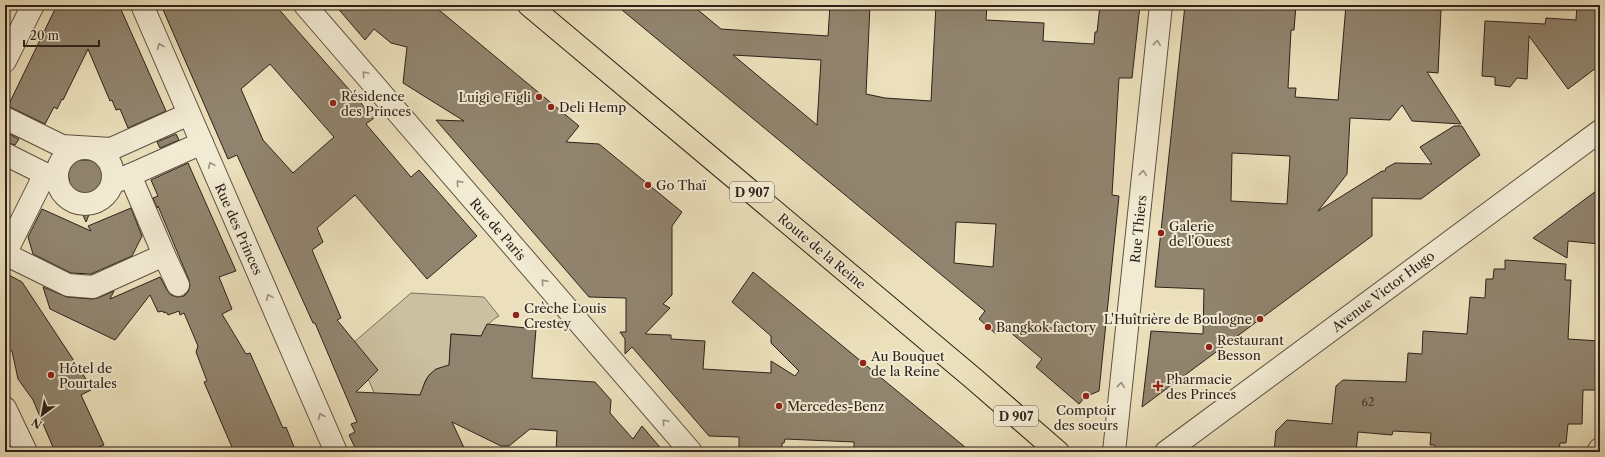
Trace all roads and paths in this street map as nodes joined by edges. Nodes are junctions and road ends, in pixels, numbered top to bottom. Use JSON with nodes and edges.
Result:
{"nodes":[{"id":1,"x":33,"y":5,"type":"edge"},
{"id":2,"x":142,"y":5,"type":"edge"},
{"id":3,"x":305,"y":5,"type":"edge"},
{"id":4,"x":529,"y":5,"type":"edge"},
{"id":5,"x":1161,"y":5,"type":"edge"},
{"id":6,"x":5,"y":61,"type":"edge"},
{"id":7,"x":189,"y":114,"type":"junction"},
{"id":8,"x":5,"y":118,"type":"edge"},
{"id":9,"x":1600,"y":130,"type":"edge"},
{"id":10,"x":202,"y":143,"type":"junction"},
{"id":11,"x":88,"y":148,"type":"junction"},
{"id":12,"x":5,"y":154,"type":"edge"},
{"id":13,"x":51,"y":177,"type":"junction"},
{"id":14,"x":122,"y":179,"type":"junction"},
{"id":15,"x":5,"y":254,"type":"edge"},
{"id":16,"x":164,"y":255,"type":"junction"},
{"id":17,"x":178,"y":285,"type":"dead end"},
{"id":18,"x":5,"y":408,"type":"edge"},
{"id":19,"x":1600,"y":449,"type":"edge"},
{"id":20,"x":26,"y":452,"type":"edge"},
{"id":21,"x":336,"y":452,"type":"edge"},
{"id":22,"x":691,"y":452,"type":"edge"},
{"id":23,"x":1058,"y":452,"type":"edge"},
{"id":24,"x":1114,"y":452,"type":"edge"},
{"id":25,"x":1166,"y":452,"type":"edge"},
{"id":26,"x":1598,"y":452,"type":"edge"}],
"edges":[{"from":1,"to":6,"type":"street"},
{"from":7,"to":2,"type":"street","name":"Rue des Princes","one_way":true},
{"from":22,"to":3,"type":"street","name":"Rue de Paris","one_way":true},
{"from":4,"to":23,"type":"main road","name":"Route de la Reine","number":"D 907"},
{"from":24,"to":5,"type":"street","name":"Rue Thiers","one_way":true},
{"from":7,"to":10,"type":"street","name":"Rue des Princes"},
{"from":7,"to":11,"type":"street"},
{"from":8,"to":11,"type":"street"},
{"from":9,"to":25,"type":"street","name":"Avenue Victor Hugo"},
{"from":10,"to":14,"type":"street"},
{"from":21,"to":10,"type":"street","name":"Rue des Princes","one_way":true},
{"from":11,"to":13,"type":"street"},
{"from":11,"to":14,"type":"street"},
{"from":12,"to":13,"type":"street"},
{"from":13,"to":14,"type":"street"},
{"from":13,"to":15,"type":"street"},
{"from":14,"to":16,"type":"street"},
{"from":15,"to":16,"type":"street"},
{"from":16,"to":17,"type":"street"},
{"from":18,"to":20,"type":"street"},
{"from":19,"to":26,"type":"street"}]}
